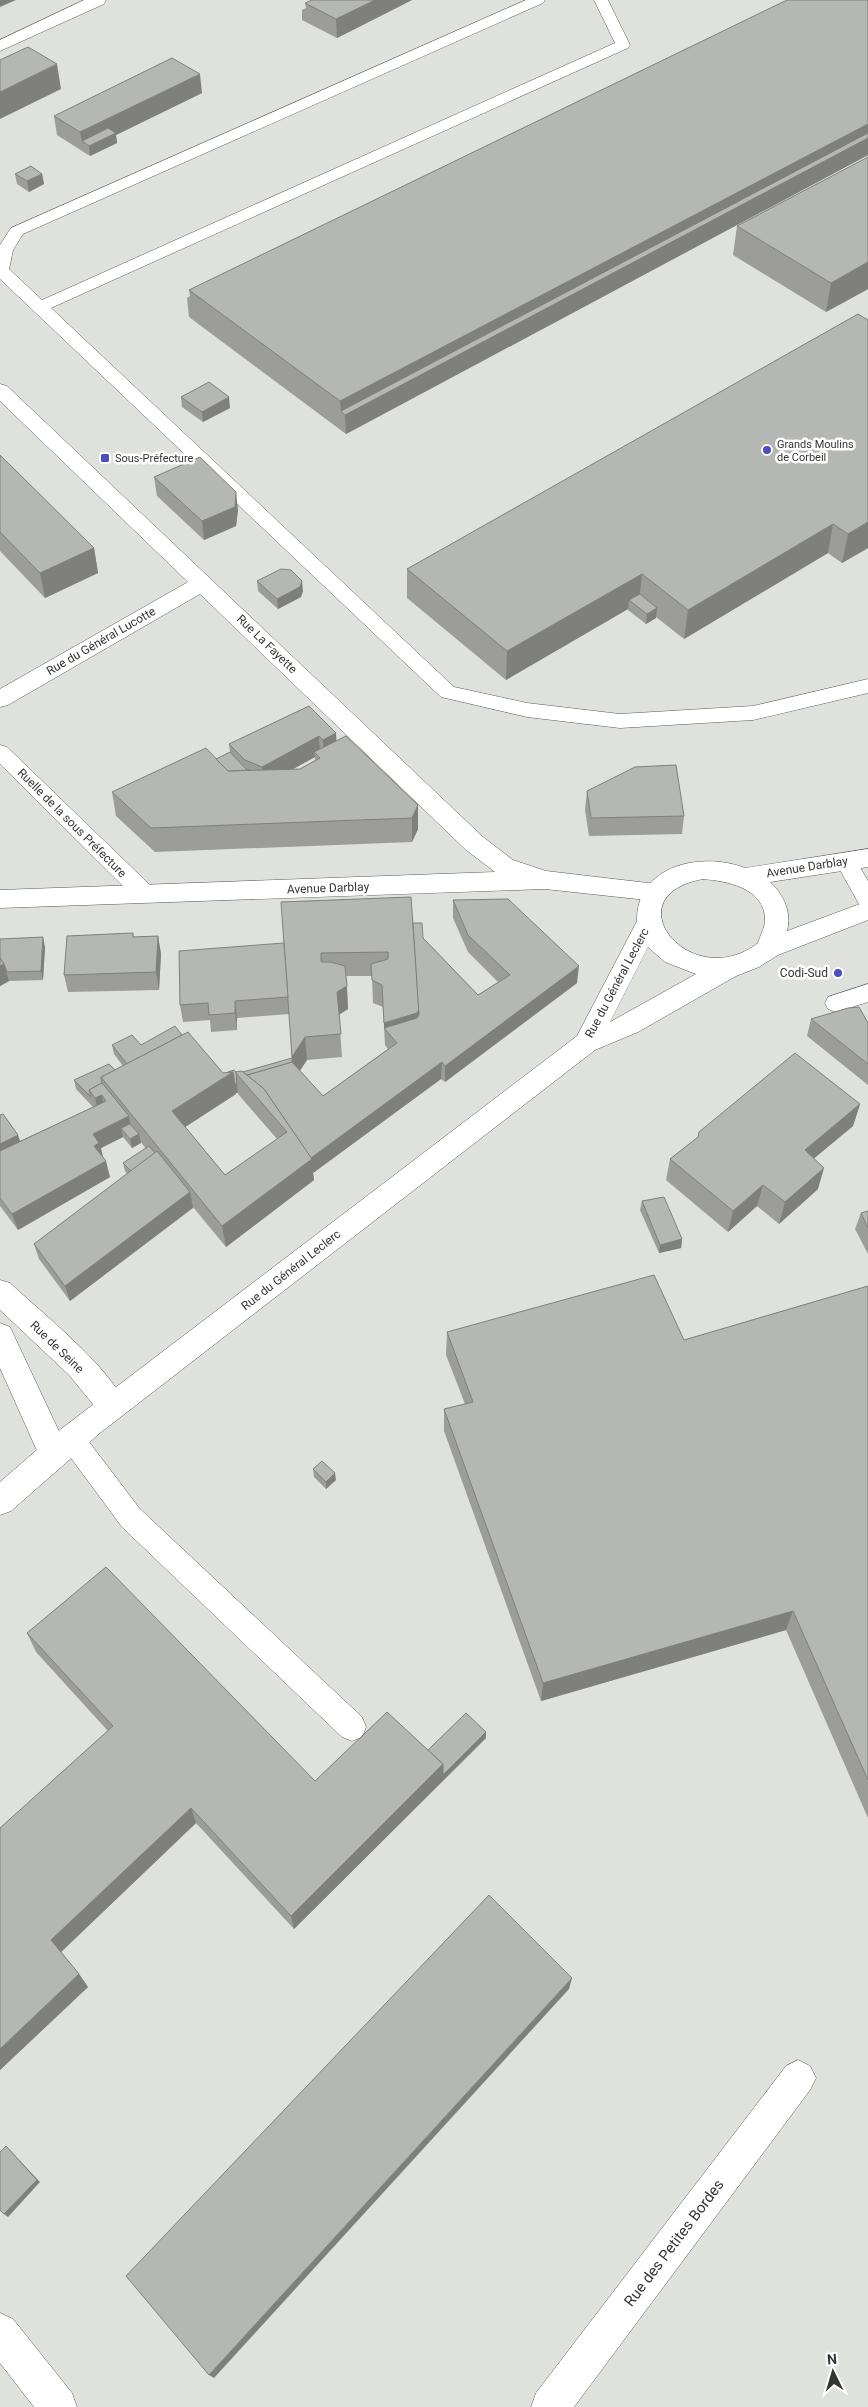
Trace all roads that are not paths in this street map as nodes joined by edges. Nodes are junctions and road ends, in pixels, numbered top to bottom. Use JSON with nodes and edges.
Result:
{"nodes":[{"id":1,"x":98,"y":0,"type":"edge"},
{"id":2,"x":538,"y":0,"type":"edge"},
{"id":3,"x":601,"y":0,"type":"edge"},
{"id":4,"x":0,"y":46,"type":"edge"},
{"id":5,"x":40,"y":307,"type":"junction"},
{"id":6,"x":0,"y":390,"type":"edge"},
{"id":7,"x":202,"y":583,"type":"junction"},
{"id":8,"x":868,"y":686,"type":"edge"},
{"id":9,"x":0,"y":699,"type":"edge"},
{"id":10,"x":0,"y":752,"type":"edge"},
{"id":11,"x":857,"y":859,"type":"edge"},
{"id":12,"x":746,"y":877,"type":"junction"},
{"id":13,"x":545,"y":880,"type":"junction"},
{"id":14,"x":656,"y":892,"type":"junction"},
{"id":15,"x":145,"y":894,"type":"junction"},
{"id":16,"x":0,"y":899,"type":"edge"},
{"id":17,"x":868,"y":900,"type":"edge"},
{"id":18,"x":868,"y":910,"type":"edge"},
{"id":19,"x":648,"y":923,"type":"junction"},
{"id":20,"x":769,"y":948,"type":"junction"},
{"id":21,"x":728,"y":968,"type":"junction"},
{"id":22,"x":868,"y":993,"type":"edge"},
{"id":23,"x":836,"y":1003,"type":"dead end"},
{"id":24,"x":586,"y":1042,"type":"junction"},
{"id":25,"x":0,"y":1292,"type":"edge"},
{"id":26,"x":0,"y":1336,"type":"edge"},
{"id":27,"x":110,"y":1405,"type":"junction"},
{"id":28,"x":62,"y":1445,"type":"junction"},
{"id":29,"x":0,"y":1501,"type":"edge"},
{"id":30,"x":352,"y":1727,"type":"dead end"},
{"id":31,"x":798,"y":2078,"type":"dead end"},
{"id":32,"x":0,"y":2332,"type":"edge"},
{"id":33,"x":58,"y":2407,"type":"edge"},
{"id":34,"x":550,"y":2407,"type":"edge"}],
"edges":[{"from":1,"to":4,"type":"street"},
{"from":2,"to":5,"type":"lane"},
{"from":3,"to":5,"type":"lane"},
{"from":5,"to":8,"type":"lane"},
{"from":6,"to":7,"type":"street","name":"Rue La Fayette"},
{"from":7,"to":9,"type":"street","name":"Rue du Général Lucotte"},
{"from":7,"to":13,"type":"street","name":"Rue La Fayette"},
{"from":10,"to":15,"type":"lane","name":"Ruelle de la sous Préfecture"},
{"from":11,"to":12,"type":"street","name":"Avenue Darblay"},
{"from":11,"to":17,"type":"lane"},
{"from":12,"to":14,"type":"street","name":"Avenue Darblay"},
{"from":12,"to":20,"type":"street","name":"Avenue Darblay"},
{"from":13,"to":14,"type":"street","name":"Avenue Darblay"},
{"from":13,"to":15,"type":"street","name":"Avenue Darblay"},
{"from":14,"to":19,"type":"street"},
{"from":15,"to":16,"type":"street","name":"Avenue Darblay"},
{"from":18,"to":20,"type":"street"},
{"from":19,"to":21,"type":"street"},
{"from":19,"to":24,"type":"street","name":"Rue du Général Leclerc"},
{"from":20,"to":21,"type":"street"},
{"from":21,"to":24,"type":"street","name":"Rue du Général Leclerc"},
{"from":22,"to":23,"type":"lane"},
{"from":24,"to":27,"type":"street","name":"Rue du Général Leclerc"},
{"from":25,"to":27,"type":"street","name":"Rue de Seine"},
{"from":26,"to":28,"type":"street"},
{"from":27,"to":28,"type":"street","name":"Rue du Général Leclerc"},
{"from":28,"to":29,"type":"street","name":"Rue du Général Leclerc"},
{"from":28,"to":30,"type":"lane"},
{"from":31,"to":34,"type":"street","name":"Rue des Petites Bordes"},
{"from":32,"to":33,"type":"street"}]}
